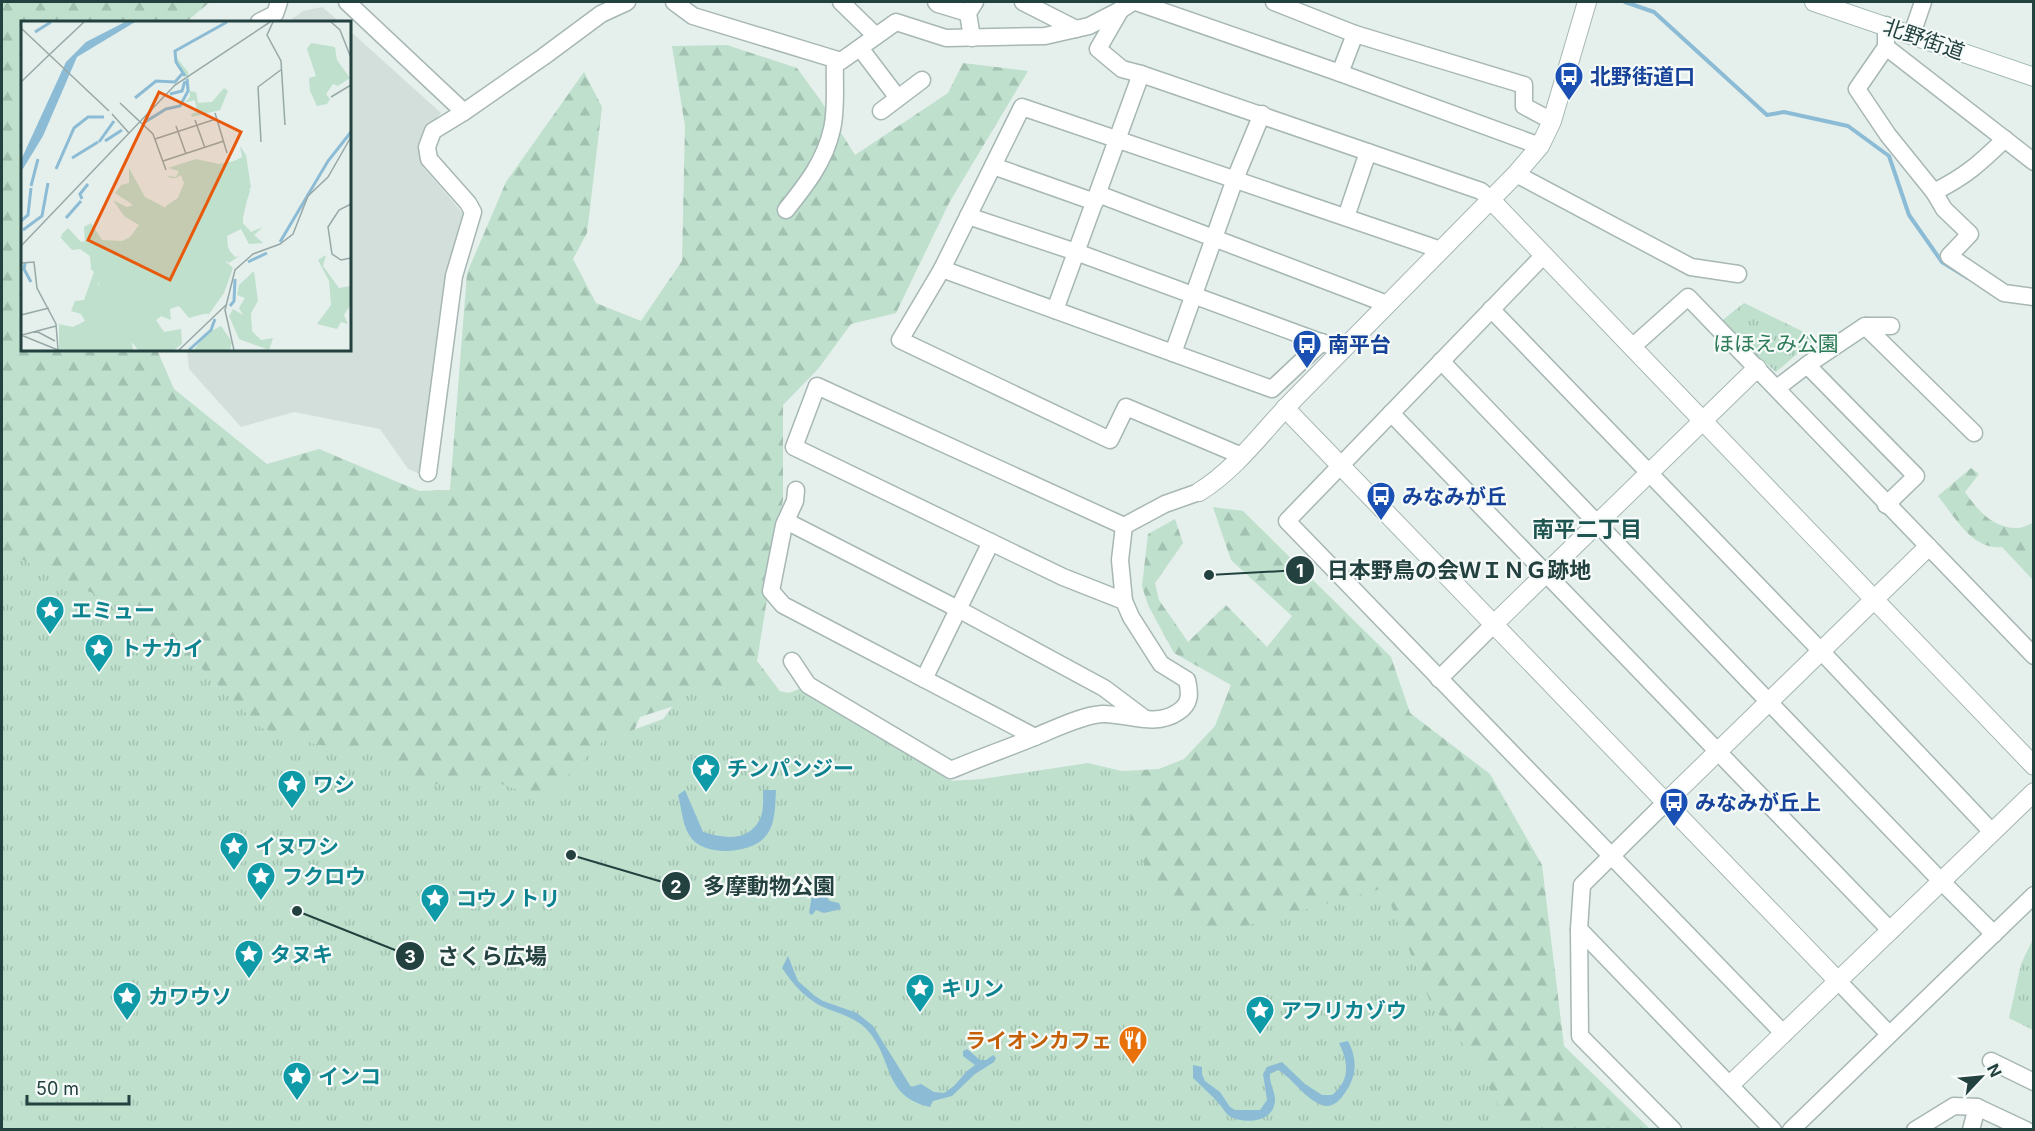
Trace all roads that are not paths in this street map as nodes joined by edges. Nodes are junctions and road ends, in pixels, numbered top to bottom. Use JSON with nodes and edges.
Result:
{"nodes":[{"id":1,"x":279,"y":2,"type":"edge"},
{"id":2,"x":346,"y":2,"type":"edge"},
{"id":3,"x":627,"y":2,"type":"edge"},
{"id":4,"x":674,"y":2,"type":"edge"},
{"id":5,"x":841,"y":2,"type":"edge"},
{"id":6,"x":936,"y":2,"type":"edge"},
{"id":7,"x":1023,"y":2,"type":"edge"},
{"id":8,"x":1274,"y":2,"type":"edge"},
{"id":9,"x":1587,"y":2,"type":"edge"},
{"id":10,"x":1814,"y":2,"type":"edge"},
{"id":11,"x":1923,"y":2,"type":"edge"},
{"id":12,"x":1126,"y":3,"type":"edge"},
{"id":13,"x":972,"y":7,"type":"edge"},
{"id":14,"x":262,"y":21,"type":"edge"},
{"id":15,"x":1886,"y":25,"type":"junction"},
{"id":16,"x":1076,"y":29,"type":"junction"},
{"id":17,"x":1355,"y":34,"type":"junction"},
{"id":18,"x":1912,"y":34,"type":"junction"},
{"id":19,"x":876,"y":36,"type":"junction"},
{"id":20,"x":972,"y":38,"type":"junction"},
{"id":21,"x":1886,"y":47,"type":"junction"},
{"id":22,"x":860,"y":48,"type":"junction"},
{"id":23,"x":835,"y":60,"type":"junction"},
{"id":24,"x":1340,"y":73,"type":"junction"},
{"id":25,"x":1141,"y":74,"type":"junction"},
{"id":26,"x":2034,"y":77,"type":"edge"},
{"id":27,"x":922,"y":80,"type":"dead end"},
{"id":28,"x":898,"y":98,"type":"junction"},
{"id":29,"x":881,"y":111,"type":"dead end"},
{"id":30,"x":464,"y":112,"type":"junction"},
{"id":31,"x":1262,"y":114,"type":"junction"},
{"id":32,"x":1552,"y":121,"type":"junction"},
{"id":33,"x":2005,"y":139,"type":"junction"},
{"id":34,"x":1118,"y":140,"type":"junction"},
{"id":35,"x":1540,"y":146,"type":"junction"},
{"id":36,"x":1368,"y":152,"type":"junction"},
{"id":37,"x":2034,"y":162,"type":"edge"},
{"id":38,"x":993,"y":166,"type":"junction"},
{"id":39,"x":1516,"y":174,"type":"junction"},
{"id":40,"x":1234,"y":179,"type":"junction"},
{"id":41,"x":1934,"y":192,"type":"junction"},
{"id":42,"x":1096,"y":198,"type":"junction"},
{"id":43,"x":1491,"y":200,"type":"junction"},
{"id":44,"x":786,"y":210,"type":"dead end"},
{"id":45,"x":968,"y":216,"type":"junction"},
{"id":46,"x":1346,"y":217,"type":"junction"},
{"id":47,"x":1214,"y":238,"type":"junction"},
{"id":48,"x":1441,"y":250,"type":"junction"},
{"id":49,"x":1076,"y":252,"type":"junction"},
{"id":50,"x":1544,"y":255,"type":"junction"},
{"id":51,"x":942,"y":268,"type":"junction"},
{"id":52,"x":1738,"y":274,"type":"dead end"},
{"id":53,"x":1194,"y":296,"type":"junction"},
{"id":54,"x":2034,"y":297,"type":"edge"},
{"id":55,"x":1387,"y":304,"type":"junction"},
{"id":56,"x":1491,"y":309,"type":"junction"},
{"id":57,"x":1055,"y":310,"type":"junction"},
{"id":58,"x":1865,"y":326,"type":"junction"},
{"id":59,"x":1892,"y":326,"type":"dead end"},
{"id":60,"x":1322,"y":342,"type":"junction"},
{"id":61,"x":1632,"y":347,"type":"junction"},
{"id":62,"x":1342,"y":350,"type":"junction"},
{"id":63,"x":1173,"y":353,"type":"junction"},
{"id":64,"x":1442,"y":361,"type":"junction"},
{"id":65,"x":1807,"y":365,"type":"junction"},
{"id":66,"x":1757,"y":368,"type":"junction"},
{"id":67,"x":1777,"y":388,"type":"junction"},
{"id":68,"x":1285,"y":408,"type":"junction"},
{"id":69,"x":1391,"y":413,"type":"junction"},
{"id":70,"x":1703,"y":421,"type":"junction"},
{"id":71,"x":1974,"y":433,"type":"dead end"},
{"id":72,"x":1242,"y":456,"type":"junction"},
{"id":73,"x":1340,"y":466,"type":"junction"},
{"id":74,"x":428,"y":473,"type":"dead end"},
{"id":75,"x":1649,"y":473,"type":"junction"},
{"id":76,"x":796,"y":490,"type":"dead end"},
{"id":77,"x":1199,"y":492,"type":"joint"},
{"id":78,"x":1886,"y":505,"type":"junction"},
{"id":79,"x":786,"y":521,"type":"junction"},
{"id":80,"x":1598,"y":523,"type":"junction"},
{"id":81,"x":1124,"y":526,"type":"junction"},
{"id":82,"x":991,"y":542,"type":"junction"},
{"id":83,"x":1928,"y":547,"type":"junction"},
{"id":84,"x":1547,"y":573,"type":"junction"},
{"id":85,"x":1874,"y":600,"type":"junction"},
{"id":86,"x":1124,"y":601,"type":"junction"},
{"id":87,"x":958,"y":609,"type":"junction"},
{"id":88,"x":1494,"y":624,"type":"junction"},
{"id":89,"x":1821,"y":651,"type":"junction"},
{"id":90,"x":2034,"y":656,"type":"edge"},
{"id":91,"x":792,"y":662,"type":"dead end"},
{"id":92,"x":924,"y":679,"type":"junction"},
{"id":93,"x":1438,"y":679,"type":"junction"},
{"id":94,"x":1770,"y":701,"type":"junction"},
{"id":95,"x":1145,"y":719,"type":"junction"},
{"id":96,"x":1035,"y":737,"type":"junction"},
{"id":97,"x":1718,"y":752,"type":"junction"},
{"id":98,"x":2034,"y":766,"type":"edge"},
{"id":99,"x":2034,"y":792,"type":"edge"},
{"id":100,"x":1666,"y":802,"type":"junction"},
{"id":101,"x":1992,"y":832,"type":"junction"},
{"id":102,"x":1610,"y":857,"type":"junction"},
{"id":103,"x":1941,"y":881,"type":"junction"},
{"id":104,"x":2034,"y":895,"type":"edge"},
{"id":105,"x":1579,"y":928,"type":"junction"},
{"id":106,"x":1891,"y":931,"type":"junction"},
{"id":107,"x":1994,"y":934,"type":"junction"},
{"id":108,"x":1838,"y":981,"type":"junction"},
{"id":109,"x":1784,"y":1034,"type":"junction"},
{"id":110,"x":1889,"y":1034,"type":"junction"},
{"id":111,"x":1991,"y":1061,"type":"dead end"},
{"id":112,"x":2034,"y":1082,"type":"edge"},
{"id":113,"x":1731,"y":1084,"type":"junction"},
{"id":114,"x":1977,"y":1107,"type":"junction"},
{"id":115,"x":1673,"y":1130,"type":"edge"},
{"id":116,"x":1773,"y":1130,"type":"edge"},
{"id":117,"x":1791,"y":1130,"type":"edge"},
{"id":118,"x":1915,"y":1130,"type":"edge"},
{"id":119,"x":1971,"y":1130,"type":"edge"},
{"id":120,"x":2026,"y":1130,"type":"edge"}],
"edges":[{"from":1,"to":14,"type":"street"},
{"from":2,"to":30,"type":"street"},
{"from":3,"to":30,"type":"street"},
{"from":4,"to":23,"type":"street"},
{"from":5,"to":19,"type":"street"},
{"from":6,"to":13,"type":"street"},
{"from":7,"to":16,"type":"street"},
{"from":8,"to":17,"type":"street"},
{"from":9,"to":32,"type":"street"},
{"from":10,"to":15,"type":"street","name":"北野街道"},
{"from":11,"to":18,"type":"street"},
{"from":12,"to":16,"type":"street"},
{"from":12,"to":24,"type":"street"},
{"from":12,"to":25,"type":"street"},
{"from":13,"to":20,"type":"street"},
{"from":15,"to":18,"type":"street","name":"北野街道"},
{"from":15,"to":21,"type":"street"},
{"from":16,"to":20,"type":"street"},
{"from":17,"to":24,"type":"street"},
{"from":17,"to":32,"type":"street"},
{"from":18,"to":26,"type":"street","name":"北野街道"},
{"from":19,"to":20,"type":"street"},
{"from":19,"to":22,"type":"street"},
{"from":21,"to":33,"type":"street"},
{"from":21,"to":41,"type":"street"},
{"from":22,"to":23,"type":"street"},
{"from":22,"to":28,"type":"street"},
{"from":23,"to":44,"type":"street"},
{"from":24,"to":35,"type":"street"},
{"from":25,"to":31,"type":"street"},
{"from":25,"to":34,"type":"street"},
{"from":27,"to":28,"type":"street"},
{"from":28,"to":29,"type":"street"},
{"from":30,"to":74,"type":"street"},
{"from":31,"to":36,"type":"street"},
{"from":31,"to":40,"type":"street"},
{"from":32,"to":35,"type":"street"},
{"from":33,"to":37,"type":"street"},
{"from":33,"to":41,"type":"street"},
{"from":34,"to":38,"type":"street"},
{"from":34,"to":40,"type":"street"},
{"from":34,"to":42,"type":"street"},
{"from":35,"to":39,"type":"street"},
{"from":36,"to":43,"type":"street"},
{"from":36,"to":46,"type":"street"},
{"from":38,"to":42,"type":"street"},
{"from":38,"to":45,"type":"street"},
{"from":39,"to":43,"type":"street"},
{"from":39,"to":52,"type":"street"},
{"from":40,"to":46,"type":"street"},
{"from":40,"to":47,"type":"street"},
{"from":41,"to":54,"type":"street"},
{"from":42,"to":47,"type":"street"},
{"from":42,"to":49,"type":"street"},
{"from":43,"to":48,"type":"street"},
{"from":43,"to":50,"type":"street"},
{"from":45,"to":49,"type":"street"},
{"from":45,"to":51,"type":"street"},
{"from":46,"to":48,"type":"street"},
{"from":47,"to":53,"type":"street"},
{"from":47,"to":55,"type":"street"},
{"from":48,"to":55,"type":"street"},
{"from":49,"to":53,"type":"street"},
{"from":49,"to":57,"type":"street"},
{"from":50,"to":56,"type":"street"},
{"from":50,"to":61,"type":"street"},
{"from":51,"to":57,"type":"street"},
{"from":51,"to":72,"type":"street"},
{"from":53,"to":60,"type":"street"},
{"from":53,"to":63,"type":"street"},
{"from":55,"to":62,"type":"street"},
{"from":56,"to":64,"type":"street"},
{"from":56,"to":75,"type":"street"},
{"from":57,"to":63,"type":"street"},
{"from":58,"to":59,"type":"street"},
{"from":58,"to":65,"type":"street"},
{"from":58,"to":71,"type":"street"},
{"from":60,"to":62,"type":"street"},
{"from":60,"to":63,"type":"street"},
{"from":61,"to":66,"type":"street"},
{"from":61,"to":70,"type":"street"},
{"from":62,"to":68,"type":"street"},
{"from":64,"to":69,"type":"street"},
{"from":64,"to":80,"type":"street"},
{"from":65,"to":67,"type":"street"},
{"from":65,"to":78,"type":"street"},
{"from":66,"to":67,"type":"street"},
{"from":66,"to":70,"type":"street"},
{"from":67,"to":78,"type":"street"},
{"from":68,"to":72,"type":"street"},
{"from":68,"to":73,"type":"street"},
{"from":69,"to":73,"type":"street"},
{"from":69,"to":84,"type":"street"},
{"from":70,"to":75,"type":"street"},
{"from":70,"to":85,"type":"street"},
{"from":72,"to":77,"type":"street"},
{"from":73,"to":88,"type":"street"},
{"from":73,"to":93,"type":"street"},
{"from":75,"to":80,"type":"street"},
{"from":75,"to":89,"type":"street"},
{"from":76,"to":79,"type":"street"},
{"from":77,"to":81,"type":"street"},
{"from":78,"to":83,"type":"street"},
{"from":79,"to":87,"type":"street"},
{"from":79,"to":92,"type":"street"},
{"from":80,"to":84,"type":"street"},
{"from":80,"to":94,"type":"street"},
{"from":81,"to":82,"type":"street"},
{"from":81,"to":86,"type":"street"},
{"from":82,"to":86,"type":"street"},
{"from":82,"to":87,"type":"street"},
{"from":83,"to":85,"type":"street"},
{"from":83,"to":90,"type":"street"},
{"from":84,"to":88,"type":"street"},
{"from":84,"to":97,"type":"street"},
{"from":85,"to":89,"type":"street"},
{"from":85,"to":98,"type":"street"},
{"from":86,"to":95,"type":"street"},
{"from":87,"to":92,"type":"street"},
{"from":87,"to":95,"type":"street"},
{"from":88,"to":93,"type":"street"},
{"from":88,"to":100,"type":"street"},
{"from":89,"to":94,"type":"street"},
{"from":89,"to":101,"type":"street"},
{"from":91,"to":96,"type":"street"},
{"from":92,"to":96,"type":"street"},
{"from":93,"to":102,"type":"street"},
{"from":94,"to":97,"type":"street"},
{"from":94,"to":103,"type":"street"},
{"from":95,"to":96,"type":"street"},
{"from":97,"to":100,"type":"street"},
{"from":97,"to":106,"type":"street"},
{"from":99,"to":101,"type":"street"},
{"from":100,"to":102,"type":"street"},
{"from":100,"to":108,"type":"street"},
{"from":101,"to":103,"type":"street"},
{"from":102,"to":105,"type":"street"},
{"from":102,"to":109,"type":"street"},
{"from":103,"to":106,"type":"street"},
{"from":103,"to":107,"type":"street"},
{"from":104,"to":107,"type":"street"},
{"from":105,"to":113,"type":"street"},
{"from":105,"to":115,"type":"street"},
{"from":106,"to":108,"type":"street"},
{"from":107,"to":110,"type":"street"},
{"from":108,"to":109,"type":"street"},
{"from":108,"to":110,"type":"street"},
{"from":109,"to":113,"type":"street"},
{"from":110,"to":117,"type":"street"},
{"from":111,"to":112,"type":"street"},
{"from":113,"to":116,"type":"street"},
{"from":114,"to":118,"type":"street"},
{"from":114,"to":119,"type":"street"},
{"from":114,"to":120,"type":"street"}]}
